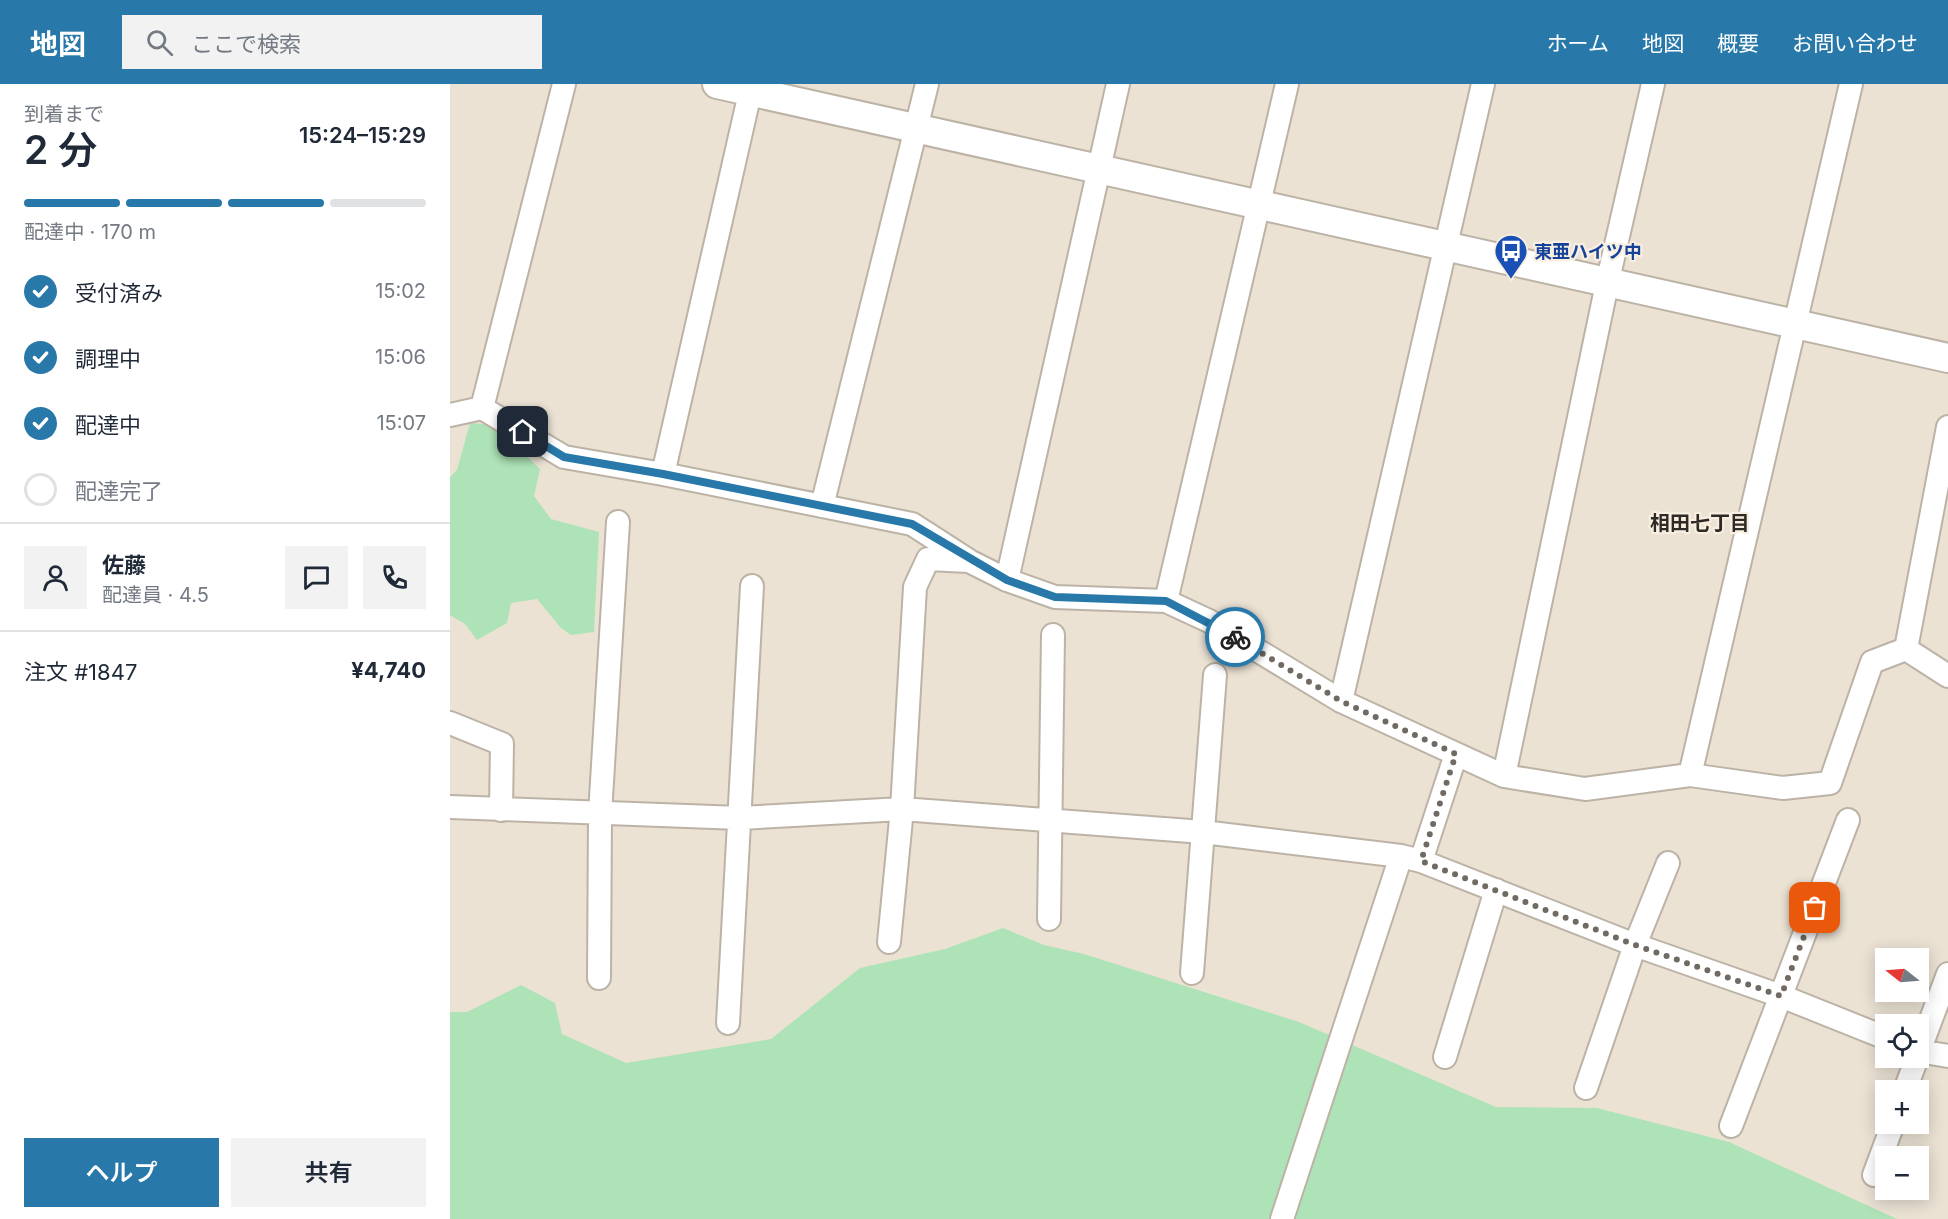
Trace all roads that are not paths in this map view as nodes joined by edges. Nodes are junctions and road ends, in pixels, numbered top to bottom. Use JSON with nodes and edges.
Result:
{"nodes":[{"id":1,"x":564,"y":84,"type":"edge"},
{"id":2,"x":717,"y":84,"type":"edge"},
{"id":3,"x":927,"y":84,"type":"edge"},
{"id":4,"x":1118,"y":84,"type":"edge"},
{"id":5,"x":1287,"y":84,"type":"edge"},
{"id":6,"x":1483,"y":84,"type":"edge"},
{"id":7,"x":1653,"y":84,"type":"edge"},
{"id":8,"x":1851,"y":84,"type":"edge"},
{"id":9,"x":751,"y":88,"type":"edge"},
{"id":10,"x":918,"y":127,"type":"junction"},
{"id":11,"x":1098,"y":169,"type":"junction"},
{"id":12,"x":1258,"y":206,"type":"junction"},
{"id":13,"x":1446,"y":246,"type":"junction"},
{"id":14,"x":1607,"y":284,"type":"junction"},
{"id":15,"x":1794,"y":325,"type":"junction"},
{"id":16,"x":1948,"y":358,"type":"edge"},
{"id":17,"x":482,"y":408,"type":"junction"},
{"id":18,"x":450,"y":415,"type":"edge"},
{"id":19,"x":1948,"y":427,"type":"edge"},
{"id":20,"x":663,"y":474,"type":"junction"},
{"id":21,"x":822,"y":506,"type":"junction"},
{"id":22,"x":618,"y":522,"type":"dead end"},
{"id":23,"x":971,"y":562,"type":"junction"},
{"id":24,"x":1007,"y":580,"type":"junction"},
{"id":25,"x":752,"y":586,"type":"dead end"},
{"id":26,"x":1166,"y":601,"type":"junction"},
{"id":27,"x":1053,"y":635,"type":"dead end"},
{"id":28,"x":1906,"y":649,"type":"junction"},
{"id":29,"x":1215,"y":675,"type":"dead end"},
{"id":30,"x":1948,"y":676,"type":"edge"},
{"id":31,"x":1341,"y":701,"type":"junction"},
{"id":32,"x":450,"y":723,"type":"edge"},
{"id":33,"x":1456,"y":754,"type":"junction"},
{"id":34,"x":1689,"y":775,"type":"junction"},
{"id":35,"x":1504,"y":776,"type":"junction"},
{"id":36,"x":450,"y":807,"type":"edge"},
{"id":37,"x":902,"y":809,"type":"junction"},
{"id":38,"x":501,"y":810,"type":"junction"},
{"id":39,"x":600,"y":814,"type":"junction"},
{"id":40,"x":740,"y":818,"type":"junction"},
{"id":41,"x":1049,"y":819,"type":"junction"},
{"id":42,"x":1848,"y":820,"type":"dead end"},
{"id":43,"x":1203,"y":832,"type":"junction"},
{"id":44,"x":1411,"y":858,"type":"junction"},
{"id":45,"x":1668,"y":863,"type":"dead end"},
{"id":46,"x":1496,"y":890,"type":"junction"},
{"id":47,"x":1049,"y":919,"type":"dead end"},
{"id":48,"x":890,"y":942,"type":"dead end"},
{"id":49,"x":1635,"y":945,"type":"junction"},
{"id":50,"x":1192,"y":973,"type":"dead end"},
{"id":51,"x":1948,"y":974,"type":"edge"},
{"id":52,"x":599,"y":978,"type":"dead end"},
{"id":53,"x":1781,"y":996,"type":"junction"},
{"id":54,"x":728,"y":1023,"type":"dead end"},
{"id":55,"x":1929,"y":1024,"type":"edge"},
{"id":56,"x":1875,"y":1034,"type":"edge"},
{"id":57,"x":1929,"y":1054,"type":"edge"},
{"id":58,"x":1948,"y":1056,"type":"edge"},
{"id":59,"x":1445,"y":1057,"type":"dead end"},
{"id":60,"x":1586,"y":1088,"type":"dead end"},
{"id":61,"x":1731,"y":1126,"type":"dead end"},
{"id":62,"x":1889,"y":1134,"type":"edge"},
{"id":63,"x":1874,"y":1175,"type":"dead end"},
{"id":64,"x":1282,"y":1219,"type":"edge"}],
"edges":[{"from":1,"to":17,"type":"street"},
{"from":2,"to":9,"type":"street"},
{"from":3,"to":10,"type":"street"},
{"from":4,"to":11,"type":"street"},
{"from":5,"to":12,"type":"street"},
{"from":6,"to":13,"type":"street"},
{"from":7,"to":14,"type":"street"},
{"from":8,"to":15,"type":"street"},
{"from":9,"to":10,"type":"street"},
{"from":9,"to":20,"type":"street"},
{"from":10,"to":11,"type":"street"},
{"from":10,"to":21,"type":"street"},
{"from":11,"to":12,"type":"street"},
{"from":11,"to":24,"type":"street"},
{"from":12,"to":13,"type":"street"},
{"from":12,"to":26,"type":"street"},
{"from":13,"to":14,"type":"street"},
{"from":13,"to":31,"type":"street"},
{"from":14,"to":15,"type":"street"},
{"from":14,"to":35,"type":"street"},
{"from":15,"to":16,"type":"street"},
{"from":15,"to":34,"type":"street"},
{"from":17,"to":18,"type":"street"},
{"from":17,"to":20,"type":"street"},
{"from":19,"to":28,"type":"street"},
{"from":20,"to":21,"type":"street"},
{"from":21,"to":23,"type":"street"},
{"from":22,"to":39,"type":"street"},
{"from":23,"to":24,"type":"street"},
{"from":23,"to":37,"type":"street"},
{"from":24,"to":26,"type":"street"},
{"from":25,"to":40,"type":"street"},
{"from":26,"to":31,"type":"street"},
{"from":27,"to":41,"type":"street"},
{"from":28,"to":30,"type":"street"},
{"from":28,"to":34,"type":"street"},
{"from":29,"to":43,"type":"street"},
{"from":31,"to":33,"type":"street"},
{"from":32,"to":38,"type":"street"},
{"from":33,"to":35,"type":"street"},
{"from":33,"to":44,"type":"street"},
{"from":34,"to":35,"type":"street"},
{"from":36,"to":38,"type":"street"},
{"from":37,"to":40,"type":"street"},
{"from":37,"to":41,"type":"street"},
{"from":37,"to":48,"type":"street"},
{"from":38,"to":39,"type":"street"},
{"from":39,"to":40,"type":"street"},
{"from":39,"to":52,"type":"street"},
{"from":40,"to":54,"type":"street"},
{"from":41,"to":43,"type":"street"},
{"from":41,"to":47,"type":"street"},
{"from":42,"to":53,"type":"street"},
{"from":43,"to":44,"type":"street"},
{"from":43,"to":50,"type":"street"},
{"from":44,"to":46,"type":"street"},
{"from":44,"to":64,"type":"street"},
{"from":45,"to":49,"type":"street"},
{"from":46,"to":49,"type":"street"},
{"from":46,"to":59,"type":"street"},
{"from":49,"to":53,"type":"street"},
{"from":49,"to":60,"type":"street"},
{"from":51,"to":55,"type":"street"},
{"from":53,"to":56,"type":"street"},
{"from":53,"to":61,"type":"street"},
{"from":57,"to":58,"type":"street"},
{"from":62,"to":63,"type":"street"}]}
